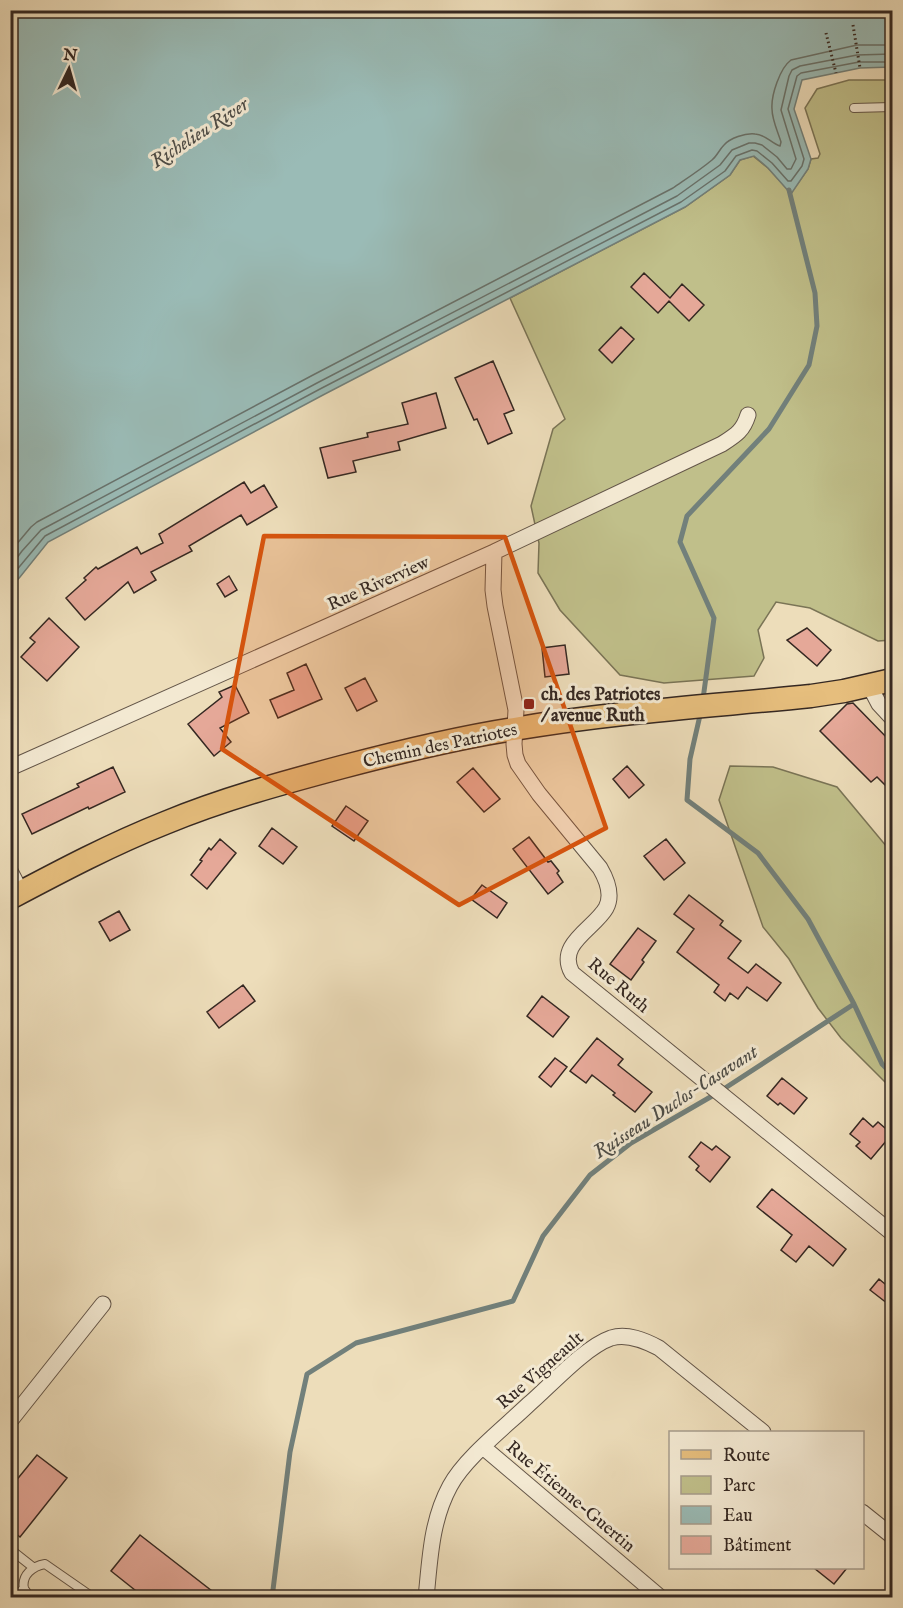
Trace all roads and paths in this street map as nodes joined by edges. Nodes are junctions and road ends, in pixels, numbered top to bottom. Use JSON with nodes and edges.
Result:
{"nodes":[{"id":1,"x":853,"y":25,"type":"dead end"},
{"id":2,"x":826,"y":33,"type":"dead end"},
{"id":3,"x":860,"y":68,"type":"dead end"},
{"id":4,"x":836,"y":74,"type":"dead end"},
{"id":5,"x":892,"y":106,"type":"edge"},
{"id":6,"x":854,"y":108,"type":"dead end"},
{"id":7,"x":892,"y":318,"type":"edge"},
{"id":8,"x":892,"y":326,"type":"edge"},
{"id":9,"x":748,"y":415,"type":"dead end"},
{"id":10,"x":494,"y":552,"type":"junction"},
{"id":11,"x":892,"y":680,"type":"edge"},
{"id":12,"x":869,"y":686,"type":"junction"},
{"id":13,"x":892,"y":717,"type":"edge"},
{"id":14,"x":515,"y":728,"type":"junction"},
{"id":15,"x":10,"y":768,"type":"edge"},
{"id":16,"x":10,"y":872,"type":"edge"},
{"id":17,"x":16,"y":895,"type":"edge"},
{"id":18,"x":892,"y":1233,"type":"edge"},
{"id":19,"x":104,"y":1304,"type":"dead end"},
{"id":20,"x":10,"y":1421,"type":"edge"},
{"id":21,"x":763,"y":1431,"type":"edge"},
{"id":22,"x":483,"y":1447,"type":"junction"},
{"id":23,"x":864,"y":1514,"type":"edge"},
{"id":24,"x":892,"y":1536,"type":"edge"},
{"id":25,"x":10,"y":1549,"type":"edge"},
{"id":26,"x":34,"y":1568,"type":"junction"},
{"id":27,"x":24,"y":1588,"type":"junction"},
{"id":28,"x":15,"y":1598,"type":"edge"},
{"id":29,"x":30,"y":1598,"type":"edge"},
{"id":30,"x":94,"y":1598,"type":"edge"},
{"id":31,"x":426,"y":1598,"type":"edge"},
{"id":32,"x":661,"y":1598,"type":"edge"}],
"edges":[{"from":1,"to":3,"type":"path"},
{"from":2,"to":4,"type":"path"},
{"from":5,"to":6,"type":"lane"},
{"from":7,"to":8,"type":"path"},
{"from":9,"to":10,"type":"street","name":"Rue Riverview"},
{"from":10,"to":14,"type":"street","name":"Rue Ruth"},
{"from":10,"to":15,"type":"street","name":"Rue Riverview"},
{"from":11,"to":12,"type":"main road","name":"Chemin des Patriotes"},
{"from":12,"to":13,"type":"street"},
{"from":12,"to":14,"type":"main road","name":"Chemin des Patriotes"},
{"from":14,"to":17,"type":"main road","name":"Chemin des Patriotes"},
{"from":14,"to":18,"type":"street","name":"Rue Ruth"},
{"from":16,"to":17,"type":"street"},
{"from":19,"to":20,"type":"street"},
{"from":21,"to":22,"type":"street","name":"Rue Vigneault"},
{"from":22,"to":31,"type":"street","name":"Rue Vigneault"},
{"from":22,"to":32,"type":"street","name":"Rue Étienne-Guertin"},
{"from":23,"to":24,"type":"street"},
{"from":25,"to":26,"type":"lane"},
{"from":26,"to":27,"type":"lane"},
{"from":26,"to":30,"type":"lane"},
{"from":27,"to":28,"type":"lane"},
{"from":27,"to":29,"type":"lane"}]}
